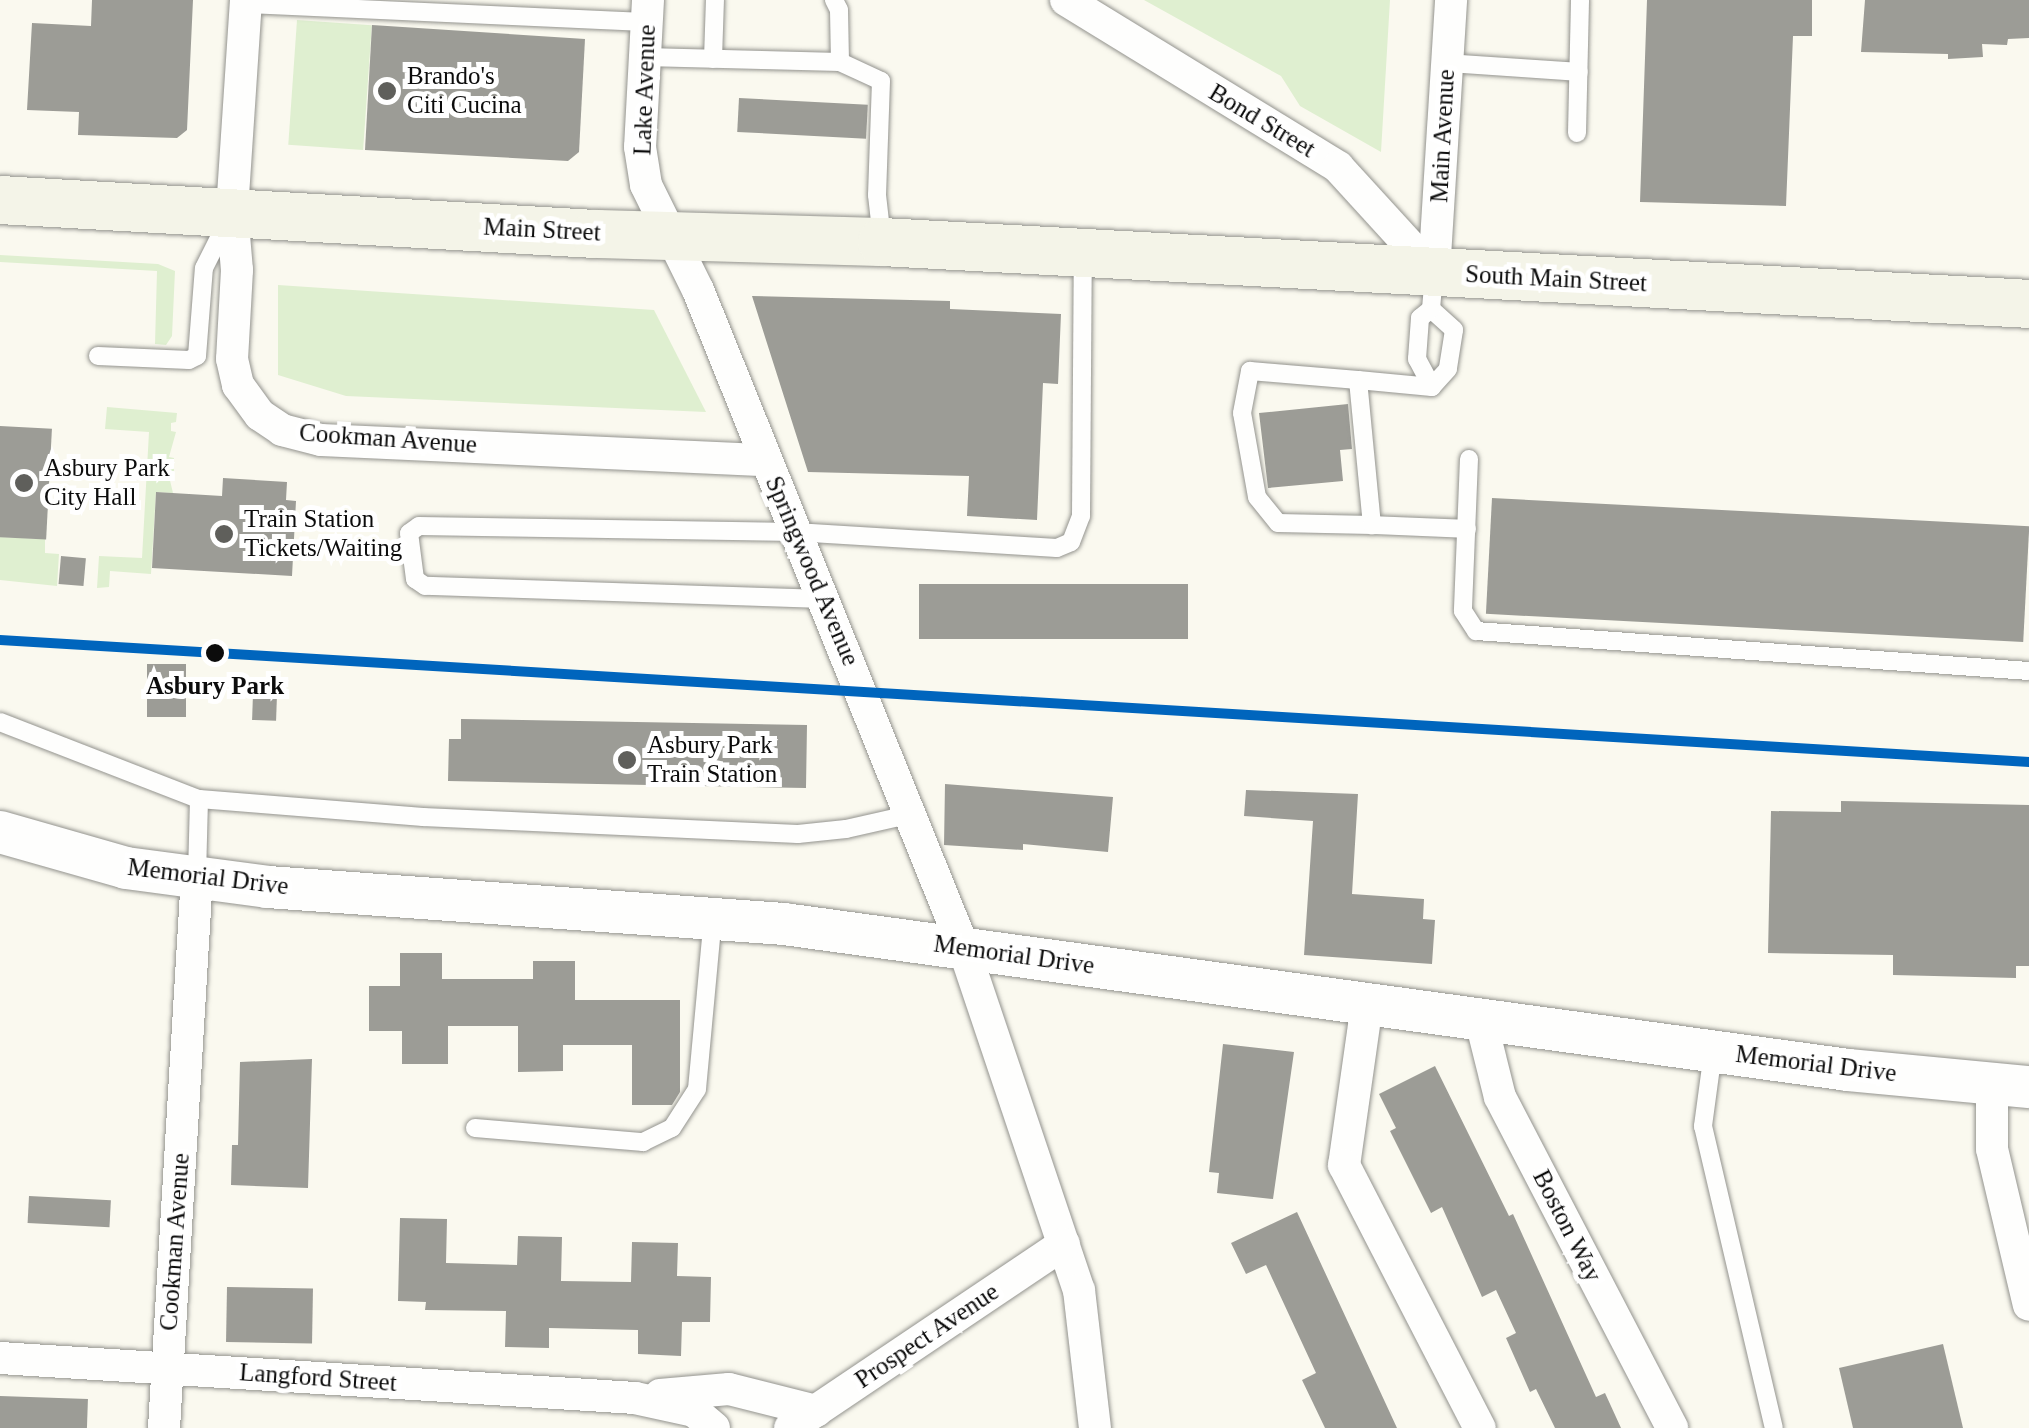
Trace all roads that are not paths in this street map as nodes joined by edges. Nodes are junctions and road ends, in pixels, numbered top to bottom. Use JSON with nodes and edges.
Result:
{"nodes":[{"id":1,"x":715,"y":0,"type":"edge"},
{"id":2,"x":834,"y":0,"type":"edge"},
{"id":3,"x":1066,"y":0,"type":"edge"},
{"id":4,"x":1451,"y":0,"type":"edge"},
{"id":5,"x":1580,"y":0,"type":"edge"},
{"id":6,"x":246,"y":2,"type":"edge"},
{"id":7,"x":440,"y":6,"type":"edge"},
{"id":8,"x":648,"y":11,"type":"edge"},
{"id":9,"x":645,"y":58,"type":"junction"},
{"id":10,"x":713,"y":59,"type":"junction"},
{"id":11,"x":840,"y":62,"type":"junction"},
{"id":12,"x":1447,"y":63,"type":"junction"},
{"id":13,"x":1578,"y":72,"type":"junction"},
{"id":14,"x":1577,"y":133,"type":"dead end"},
{"id":15,"x":0,"y":200,"type":"edge"},
{"id":16,"x":232,"y":212,"type":"junction"},
{"id":17,"x":668,"y":234,"type":"junction"},
{"id":18,"x":882,"y":242,"type":"junction"},
{"id":19,"x":1084,"y":252,"type":"junction"},
{"id":20,"x":1428,"y":300,"type":"junction"},
{"id":21,"x":2029,"y":304,"type":"edge"},
{"id":22,"x":98,"y":356,"type":"dead end"},
{"id":23,"x":1358,"y":380,"type":"junction"},
{"id":24,"x":1432,"y":387,"type":"junction"},
{"id":25,"x":1469,"y":459,"type":"dead end"},
{"id":26,"x":766,"y":460,"type":"junction"},
{"id":27,"x":1372,"y":525,"type":"junction"},
{"id":28,"x":1466,"y":529,"type":"junction"},
{"id":29,"x":795,"y":532,"type":"junction"},
{"id":30,"x":823,"y":598,"type":"junction"},
{"id":31,"x":2029,"y":671,"type":"edge"},
{"id":32,"x":0,"y":722,"type":"edge"},
{"id":33,"x":199,"y":800,"type":"junction"},
{"id":34,"x":912,"y":814,"type":"junction"},
{"id":35,"x":0,"y":832,"type":"edge"},
{"id":36,"x":198,"y":876,"type":"junction"},
{"id":37,"x":713,"y":917,"type":"junction"},
{"id":38,"x":964,"y":948,"type":"junction"},
{"id":39,"x":1368,"y":1004,"type":"junction"},
{"id":40,"x":1480,"y":1017,"type":"junction"},
{"id":41,"x":1713,"y":1051,"type":"junction"},
{"id":42,"x":2011,"y":1086,"type":"edge"},
{"id":43,"x":475,"y":1128,"type":"dead end"},
{"id":44,"x":1064,"y":1244,"type":"junction"},
{"id":45,"x":2029,"y":1305,"type":"edge"},
{"id":46,"x":0,"y":1358,"type":"edge"},
{"id":47,"x":167,"y":1368,"type":"junction"},
{"id":48,"x":635,"y":1398,"type":"junction"},
{"id":49,"x":803,"y":1420,"type":"edge"},
{"id":50,"x":164,"y":1428,"type":"edge"},
{"id":51,"x":714,"y":1428,"type":"edge"},
{"id":52,"x":1095,"y":1428,"type":"edge"},
{"id":53,"x":1480,"y":1428,"type":"edge"},
{"id":54,"x":1672,"y":1428,"type":"edge"},
{"id":55,"x":1774,"y":1428,"type":"edge"}],
"edges":[{"from":1,"to":10,"type":"lane"},
{"from":2,"to":11,"type":"lane"},
{"from":3,"to":20,"type":"street","name":"Bond Street"},
{"from":4,"to":12,"type":"street","name":"Main Avenue"},
{"from":5,"to":13,"type":"lane"},
{"from":6,"to":7,"type":"lane"},
{"from":6,"to":16,"type":"street","name":"Cookman Avenue"},
{"from":7,"to":8,"type":"lane"},
{"from":8,"to":9,"type":"street","name":"Lake Avenue"},
{"from":9,"to":10,"type":"lane"},
{"from":9,"to":17,"type":"street","name":"Lake Avenue"},
{"from":10,"to":11,"type":"lane"},
{"from":11,"to":18,"type":"lane"},
{"from":12,"to":13,"type":"lane"},
{"from":12,"to":20,"type":"street","name":"Main Avenue"},
{"from":13,"to":14,"type":"lane"},
{"from":15,"to":16,"type":"main road","name":"Main Street"},
{"from":16,"to":17,"type":"main road","name":"Main Street"},
{"from":16,"to":22,"type":"lane"},
{"from":16,"to":26,"type":"street","name":"Cookman Avenue"},
{"from":17,"to":18,"type":"main road","name":"Main Street"},
{"from":17,"to":26,"type":"street","name":"Springwood Avenue"},
{"from":18,"to":19,"type":"main road","name":"Main Street"},
{"from":19,"to":20,"type":"main road","name":"South Main Street"},
{"from":19,"to":29,"type":"lane"},
{"from":20,"to":21,"type":"main road","name":"South Main Street"},
{"from":20,"to":24,"type":"lane"},
{"from":20,"to":24,"type":"lane"},
{"from":23,"to":24,"type":"lane"},
{"from":23,"to":27,"type":"lane"},
{"from":23,"to":27,"type":"lane"},
{"from":25,"to":28,"type":"lane"},
{"from":26,"to":29,"type":"street","name":"Springwood Avenue"},
{"from":27,"to":28,"type":"lane"},
{"from":28,"to":31,"type":"lane"},
{"from":29,"to":30,"type":"street","name":"Springwood Avenue"},
{"from":29,"to":30,"type":"lane"},
{"from":30,"to":34,"type":"street","name":"Springwood Avenue"},
{"from":32,"to":33,"type":"lane"},
{"from":33,"to":34,"type":"lane"},
{"from":33,"to":36,"type":"lane"},
{"from":34,"to":38,"type":"street","name":"Springwood Avenue"},
{"from":35,"to":36,"type":"street","name":"Memorial Drive"},
{"from":36,"to":37,"type":"street","name":"Memorial Drive"},
{"from":36,"to":47,"type":"street","name":"Cookman Avenue"},
{"from":37,"to":38,"type":"street","name":"Memorial Drive"},
{"from":37,"to":43,"type":"lane"},
{"from":38,"to":39,"type":"street","name":"Memorial Drive"},
{"from":38,"to":44,"type":"street","name":"Springwood Avenue"},
{"from":39,"to":40,"type":"street","name":"Memorial Drive"},
{"from":39,"to":53,"type":"street"},
{"from":40,"to":41,"type":"street","name":"Memorial Drive"},
{"from":40,"to":54,"type":"street","name":"Boston Way"},
{"from":41,"to":42,"type":"street","name":"Memorial Drive"},
{"from":41,"to":55,"type":"lane"},
{"from":42,"to":45,"type":"street"},
{"from":44,"to":49,"type":"street","name":"Prospect Avenue"},
{"from":44,"to":52,"type":"street","name":"Springwood Avenue"},
{"from":46,"to":47,"type":"street","name":"Langford Street"},
{"from":47,"to":48,"type":"street","name":"Langford Street"},
{"from":47,"to":50,"type":"street","name":"Cookman Avenue"},
{"from":48,"to":49,"type":"street","name":"Langford Street"},
{"from":48,"to":51,"type":"street","name":"Langford Street"}]}
